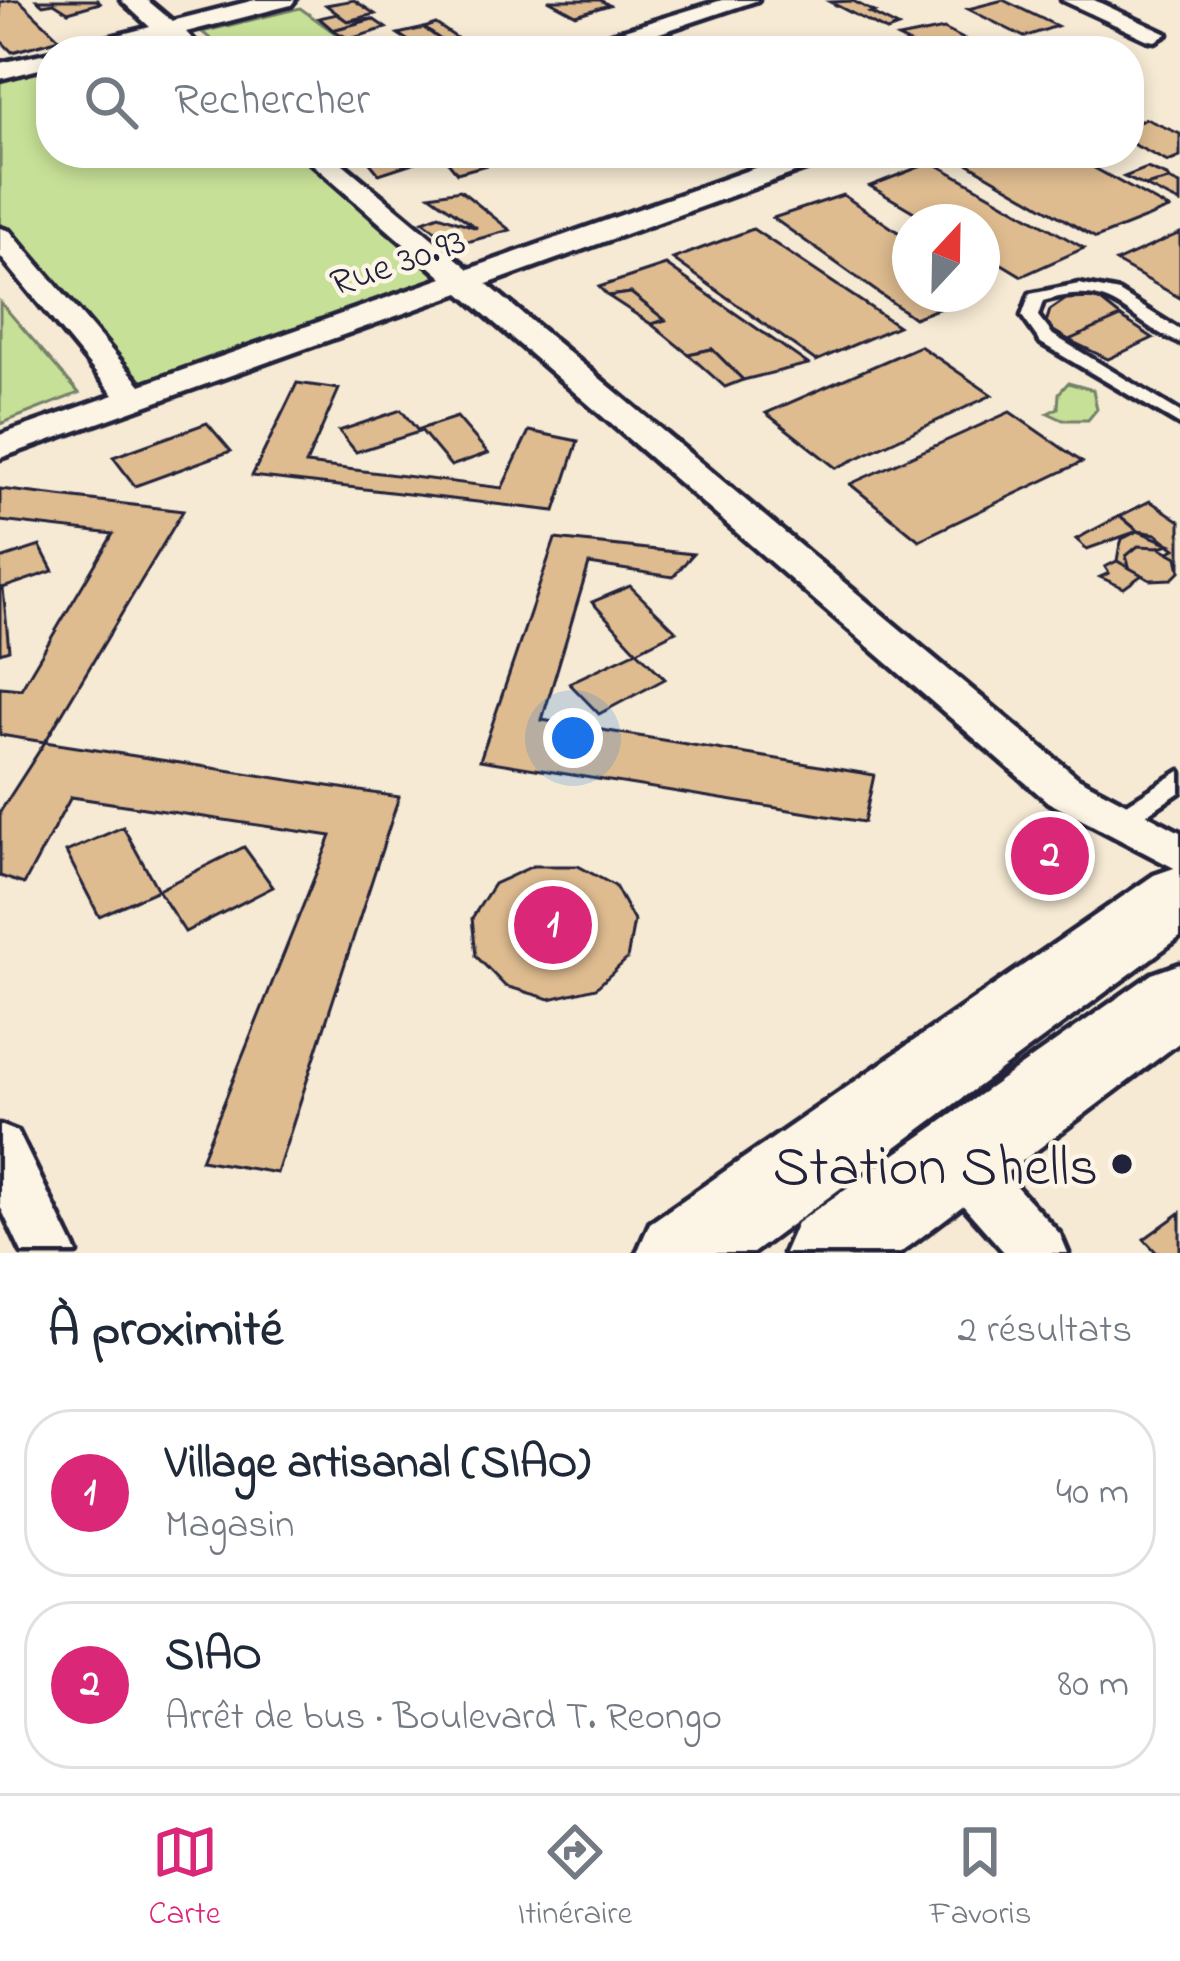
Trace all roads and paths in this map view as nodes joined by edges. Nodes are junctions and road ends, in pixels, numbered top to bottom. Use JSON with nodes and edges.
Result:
{"nodes":[{"id":1,"x":133,"y":0,"type":"edge"},
{"id":2,"x":283,"y":0,"type":"edge"},
{"id":3,"x":746,"y":0,"type":"edge"},
{"id":4,"x":1074,"y":0,"type":"edge"},
{"id":5,"x":1180,"y":25,"type":"edge"},
{"id":6,"x":170,"y":31,"type":"junction"},
{"id":7,"x":1154,"y":34,"type":"junction"},
{"id":8,"x":148,"y":36,"type":"edge"},
{"id":9,"x":176,"y":36,"type":"edge"},
{"id":10,"x":630,"y":36,"type":"edge"},
{"id":11,"x":1144,"y":38,"type":"edge"},
{"id":12,"x":36,"y":63,"type":"edge"},
{"id":13,"x":0,"y":71,"type":"edge"},
{"id":14,"x":332,"y":168,"type":"edge"},
{"id":15,"x":781,"y":168,"type":"edge"},
{"id":16,"x":0,"y":237,"type":"edge"},
{"id":17,"x":465,"y":281,"type":"junction"},
{"id":18,"x":1180,"y":338,"type":"edge"},
{"id":19,"x":134,"y":398,"type":"junction"},
{"id":20,"x":1180,"y":420,"type":"edge"},
{"id":21,"x":0,"y":447,"type":"edge"},
{"id":22,"x":1180,"y":780,"type":"edge"},
{"id":23,"x":1116,"y":823,"type":"junction"},
{"id":24,"x":1180,"y":853,"type":"edge"},
{"id":25,"x":1180,"y":896,"type":"edge"},
{"id":26,"x":1180,"y":998,"type":"edge"},
{"id":27,"x":0,"y":1149,"type":"edge"},
{"id":28,"x":957,"y":1160,"type":"junction"},
{"id":29,"x":50,"y":1253,"type":"edge"},
{"id":30,"x":681,"y":1253,"type":"edge"},
{"id":31,"x":828,"y":1253,"type":"edge"},
{"id":32,"x":1041,"y":1253,"type":"edge"}],
"edges":[{"from":1,"to":6,"type":"street"},
{"from":2,"to":6,"type":"street"},
{"from":3,"to":10,"type":"street"},
{"from":4,"to":7,"type":"street"},
{"from":5,"to":7,"type":"street"},
{"from":6,"to":8,"type":"street"},
{"from":6,"to":9,"type":"street"},
{"from":7,"to":11,"type":"street"},
{"from":12,"to":13,"type":"street"},
{"from":14,"to":17,"type":"street"},
{"from":15,"to":17,"type":"street","name":"Rue 30.93"},
{"from":16,"to":19,"type":"street"},
{"from":17,"to":19,"type":"street","name":"Rue 30.93"},
{"from":17,"to":23,"type":"street"},
{"from":18,"to":20,"type":"lane"},
{"from":19,"to":21,"type":"street","name":"Rue 30.93"},
{"from":22,"to":23,"type":"lane"},
{"from":23,"to":24,"type":"street"},
{"from":25,"to":30,"type":"main road"},
{"from":26,"to":28,"type":"main road"},
{"from":27,"to":29,"type":"street"},
{"from":28,"to":31,"type":"main road"},
{"from":28,"to":32,"type":"street"}]}
